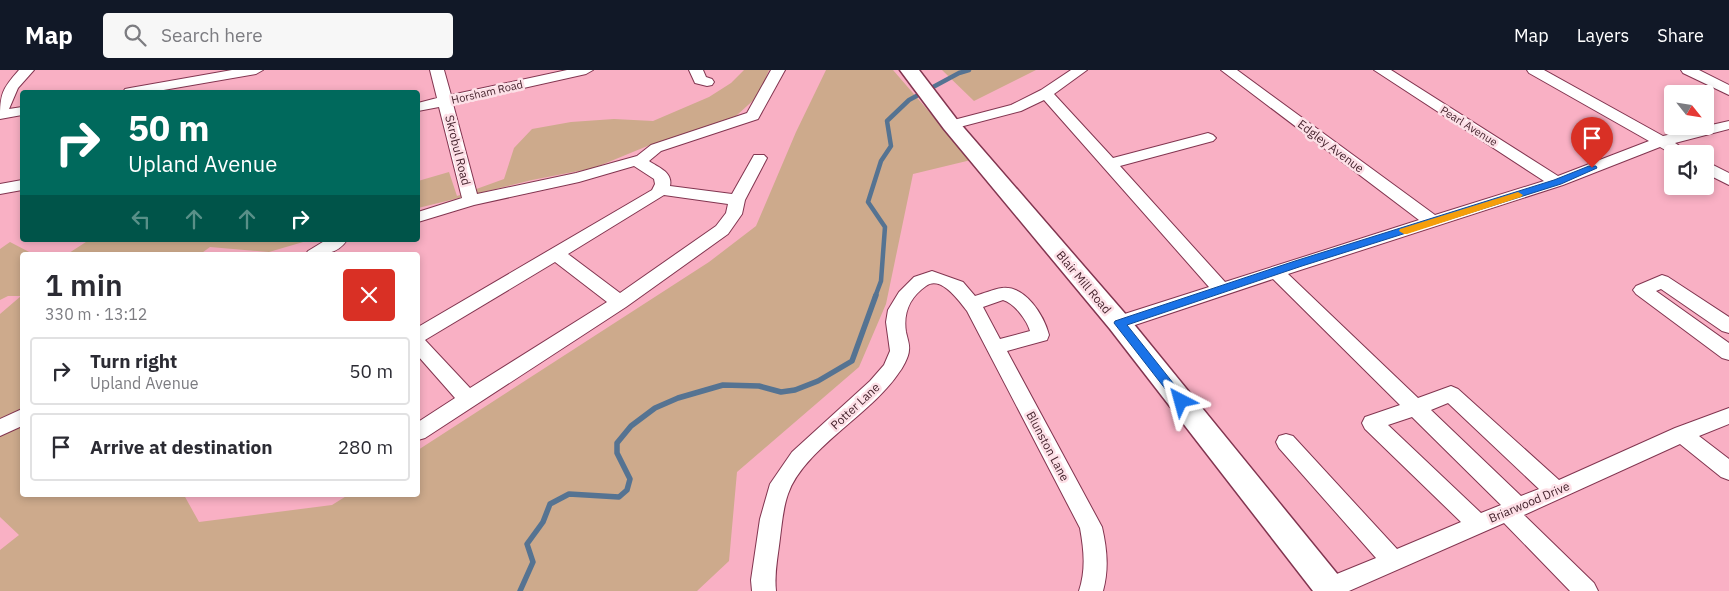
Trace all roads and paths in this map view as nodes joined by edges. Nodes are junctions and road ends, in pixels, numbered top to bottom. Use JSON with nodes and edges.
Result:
{"nodes":[{"id":1,"x":27,"y":70,"type":"edge"},
{"id":2,"x":256,"y":70,"type":"edge"},
{"id":3,"x":437,"y":70,"type":"edge"},
{"id":4,"x":586,"y":70,"type":"edge"},
{"id":5,"x":696,"y":70,"type":"edge"},
{"id":6,"x":778,"y":70,"type":"edge"},
{"id":7,"x":1080,"y":70,"type":"edge"},
{"id":8,"x":1228,"y":70,"type":"edge"},
{"id":9,"x":1381,"y":70,"type":"edge"},
{"id":10,"x":1534,"y":70,"type":"edge"},
{"id":11,"x":1688,"y":70,"type":"edge"},
{"id":12,"x":911,"y":72,"type":"edge"},
{"id":13,"x":707,"y":82,"type":"dead end"},
{"id":14,"x":141,"y":90,"type":"edge"},
{"id":15,"x":1729,"y":90,"type":"edge"},
{"id":16,"x":1046,"y":93,"type":"junction"},
{"id":17,"x":445,"y":101,"type":"junction"},
{"id":18,"x":420,"y":107,"type":"edge"},
{"id":19,"x":20,"y":112,"type":"edge"},
{"id":20,"x":0,"y":115,"type":"edge"},
{"id":21,"x":1729,"y":124,"type":"edge"},
{"id":22,"x":951,"y":125,"type":"junction"},
{"id":23,"x":1208,"y":138,"type":"dead end"},
{"id":24,"x":1662,"y":141,"type":"junction"},
{"id":25,"x":1669,"y":145,"type":"edge"},
{"id":26,"x":759,"y":158,"type":"dead end"},
{"id":27,"x":637,"y":160,"type":"junction"},
{"id":28,"x":1110,"y":164,"type":"junction"},
{"id":29,"x":1714,"y":171,"type":"edge"},
{"id":30,"x":1729,"y":180,"type":"edge"},
{"id":31,"x":1558,"y":182,"type":"junction"},
{"id":32,"x":20,"y":185,"type":"edge"},
{"id":33,"x":0,"y":189,"type":"edge"},
{"id":34,"x":661,"y":190,"type":"junction"},
{"id":35,"x":738,"y":200,"type":"junction"},
{"id":36,"x":470,"y":201,"type":"junction"},
{"id":37,"x":420,"y":216,"type":"edge"},
{"id":38,"x":1433,"y":222,"type":"junction"},
{"id":39,"x":335,"y":242,"type":"edge"},
{"id":40,"x":319,"y":252,"type":"edge"},
{"id":41,"x":556,"y":254,"type":"junction"},
{"id":42,"x":1276,"y":272,"type":"junction"},
{"id":43,"x":1222,"y":290,"type":"junction"},
{"id":44,"x":620,"y":302,"type":"junction"},
{"id":45,"x":973,"y":306,"type":"junction"},
{"id":46,"x":1119,"y":323,"type":"junction"},
{"id":47,"x":1729,"y":326,"type":"edge"},
{"id":48,"x":420,"y":334,"type":"edge"},
{"id":49,"x":420,"y":346,"type":"edge"},
{"id":50,"x":995,"y":346,"type":"junction"},
{"id":51,"x":1729,"y":353,"type":"edge"},
{"id":52,"x":469,"y":400,"type":"junction"},
{"id":53,"x":1414,"y":407,"type":"junction"},
{"id":54,"x":1729,"y":416,"type":"edge"},
{"id":55,"x":20,"y":418,"type":"edge"},
{"id":56,"x":0,"y":428,"type":"edge"},
{"id":57,"x":420,"y":431,"type":"edge"},
{"id":58,"x":1682,"y":434,"type":"junction"},
{"id":59,"x":1286,"y":442,"type":"dead end"},
{"id":60,"x":1729,"y":471,"type":"edge"},
{"id":61,"x":1556,"y":491,"type":"junction"},
{"id":62,"x":1512,"y":510,"type":"junction"},
{"id":63,"x":1478,"y":524,"type":"junction"},
{"id":64,"x":1393,"y":561,"type":"junction"},
{"id":65,"x":1331,"y":589,"type":"edge"},
{"id":66,"x":764,"y":591,"type":"edge"},
{"id":67,"x":1091,"y":591,"type":"edge"},
{"id":68,"x":1586,"y":591,"type":"edge"}],
"edges":[{"from":1,"to":20,"type":"street"},
{"from":2,"to":14,"type":"street"},
{"from":3,"to":17,"type":"street","name":"Skrobul Road"},
{"from":4,"to":17,"type":"street","name":"Horsham Road"},
{"from":5,"to":13,"type":"street"},
{"from":6,"to":27,"type":"street"},
{"from":7,"to":16,"type":"street"},
{"from":8,"to":38,"type":"street","name":"Edgley Avenue"},
{"from":9,"to":31,"type":"street","name":"Pearl Avenue"},
{"from":10,"to":24,"type":"street"},
{"from":11,"to":15,"type":"street"},
{"from":12,"to":22,"type":"main road","name":"Blair Mill Road"},
{"from":16,"to":22,"type":"street"},
{"from":16,"to":28,"type":"street"},
{"from":17,"to":18,"type":"street","name":"Horsham Road"},
{"from":17,"to":36,"type":"street","name":"Skrobul Road"},
{"from":19,"to":20,"type":"street"},
{"from":21,"to":24,"type":"street"},
{"from":22,"to":46,"type":"main road","name":"Blair Mill Road"},
{"from":23,"to":28,"type":"street"},
{"from":24,"to":25,"type":"street"},
{"from":24,"to":31,"type":"street"},
{"from":26,"to":35,"type":"street"},
{"from":27,"to":34,"type":"street"},
{"from":27,"to":36,"type":"street"},
{"from":28,"to":43,"type":"street"},
{"from":29,"to":30,"type":"street"},
{"from":31,"to":38,"type":"street"},
{"from":32,"to":33,"type":"street"},
{"from":34,"to":35,"type":"street"},
{"from":34,"to":41,"type":"street"},
{"from":35,"to":44,"type":"street"},
{"from":36,"to":37,"type":"street"},
{"from":38,"to":42,"type":"street"},
{"from":39,"to":40,"type":"street"},
{"from":41,"to":44,"type":"street"},
{"from":41,"to":48,"type":"street"},
{"from":42,"to":43,"type":"street"},
{"from":42,"to":53,"type":"street"},
{"from":43,"to":46,"type":"street"},
{"from":44,"to":52,"type":"street"},
{"from":45,"to":50,"type":"street","name":"Blunston Lane"},
{"from":45,"to":50,"type":"street"},
{"from":45,"to":66,"type":"street","name":"Potter Lane"},
{"from":46,"to":65,"type":"main road","name":"Blair Mill Road"},
{"from":47,"to":51,"type":"street"},
{"from":49,"to":52,"type":"street"},
{"from":50,"to":67,"type":"street","name":"Blunston Lane"},
{"from":52,"to":57,"type":"street"},
{"from":53,"to":61,"type":"street"},
{"from":53,"to":62,"type":"street"},
{"from":53,"to":63,"type":"street"},
{"from":54,"to":58,"type":"street","name":"Briarwood Drive"},
{"from":55,"to":56,"type":"street"},
{"from":58,"to":60,"type":"street"},
{"from":58,"to":61,"type":"street","name":"Briarwood Drive"},
{"from":59,"to":64,"type":"street"},
{"from":61,"to":62,"type":"street","name":"Briarwood Drive"},
{"from":62,"to":63,"type":"street","name":"Briarwood Drive"},
{"from":62,"to":68,"type":"street"},
{"from":63,"to":64,"type":"street","name":"Briarwood Drive"},
{"from":64,"to":65,"type":"street","name":"Briarwood Drive"}]}
